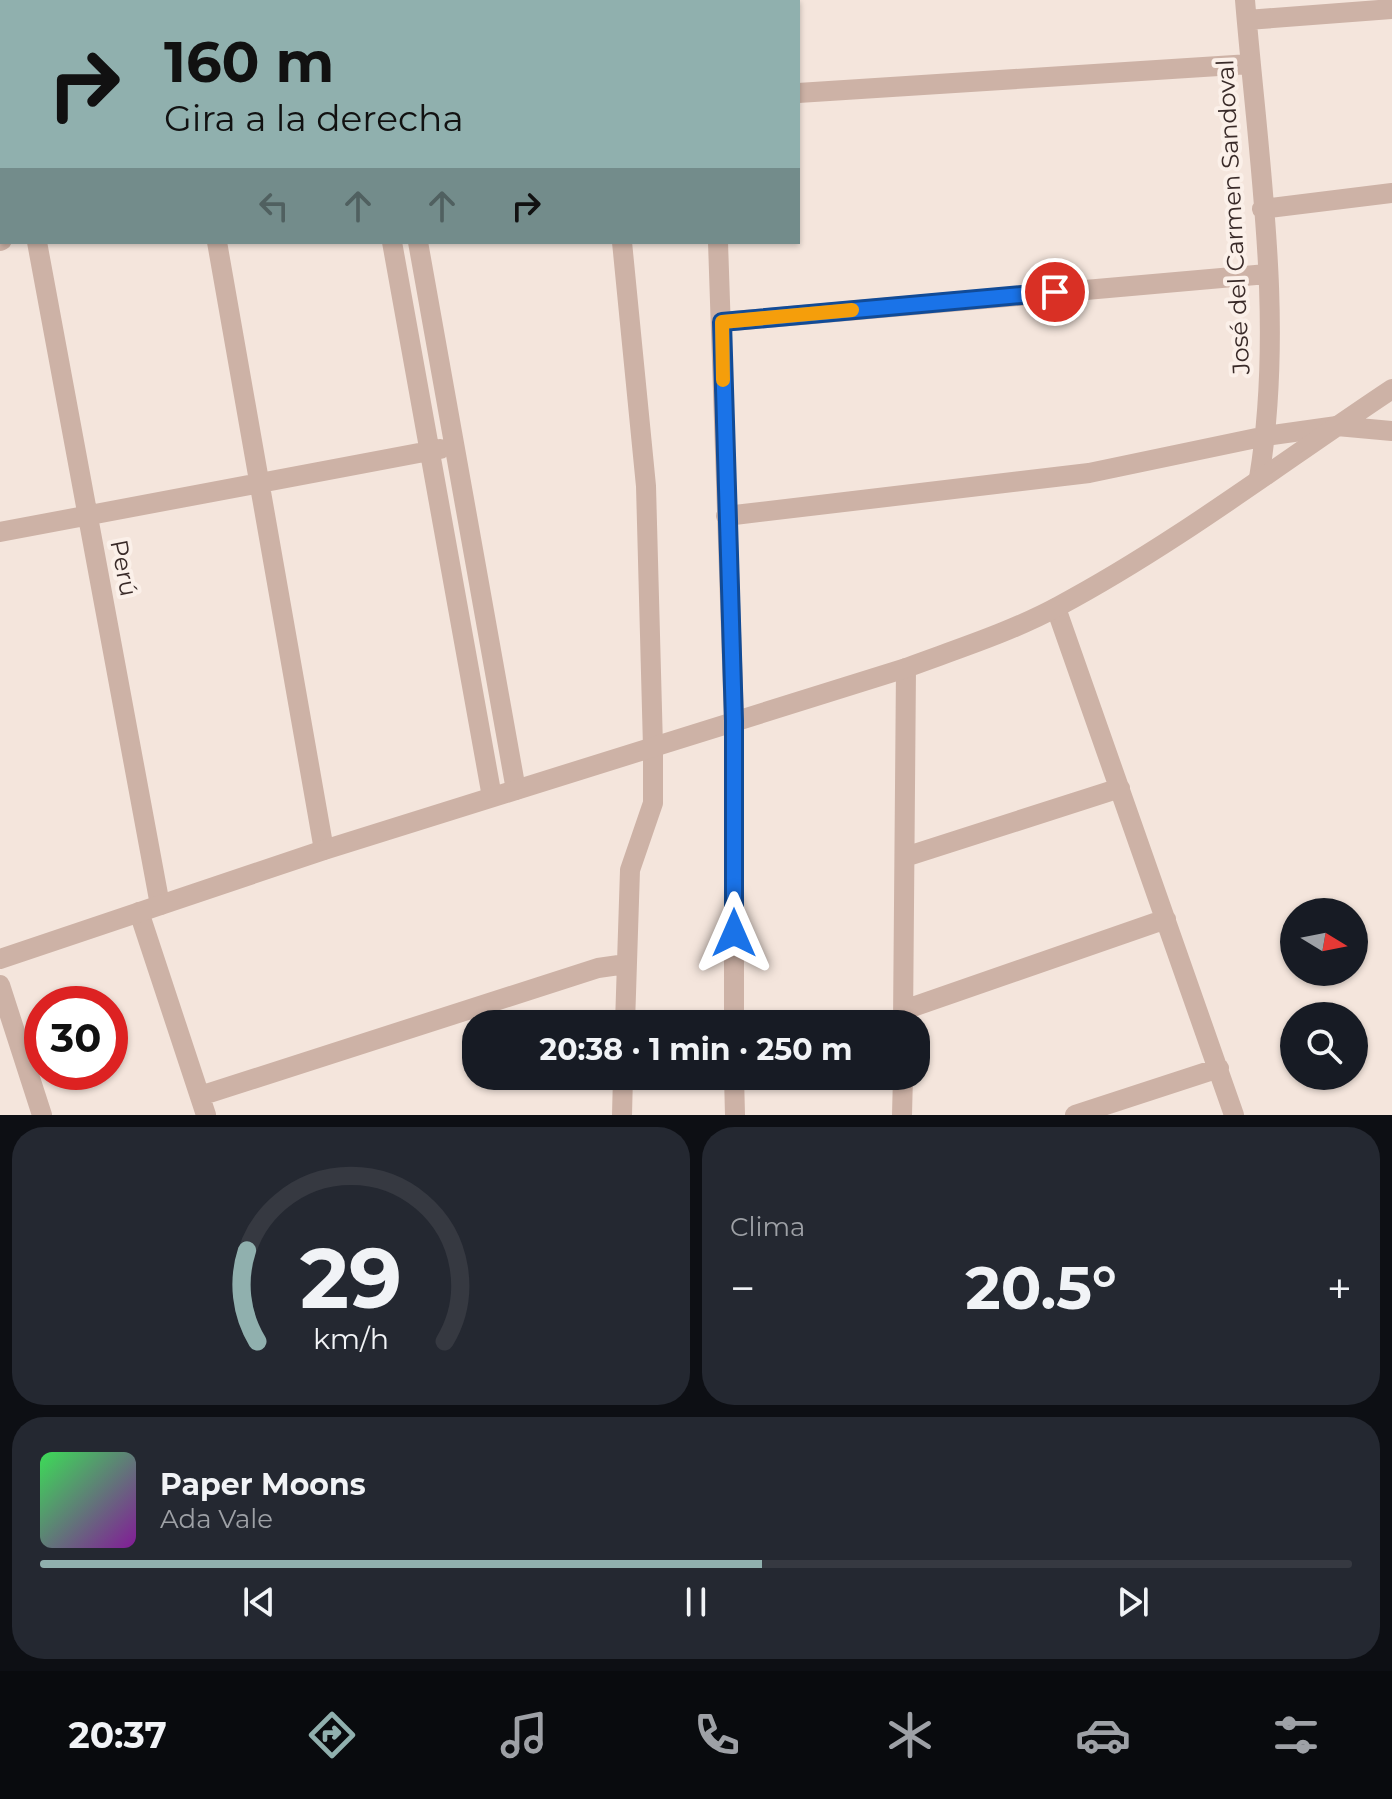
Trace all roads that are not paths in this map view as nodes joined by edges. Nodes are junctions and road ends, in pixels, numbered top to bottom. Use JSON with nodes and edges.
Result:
{"nodes":[{"id":1,"x":1392,"y":9,"type":"edge"},
{"id":2,"x":1246,"y":10,"type":"edge"},
{"id":3,"x":1250,"y":64,"type":"junction"},
{"id":4,"x":800,"y":93,"type":"edge"},
{"id":5,"x":1392,"y":193,"type":"edge"},
{"id":6,"x":1262,"y":209,"type":"junction"},
{"id":7,"x":37,"y":244,"type":"edge"},
{"id":8,"x":217,"y":244,"type":"edge"},
{"id":9,"x":392,"y":244,"type":"edge"},
{"id":10,"x":418,"y":244,"type":"edge"},
{"id":11,"x":622,"y":244,"type":"edge"},
{"id":12,"x":718,"y":244,"type":"edge"},
{"id":13,"x":1267,"y":274,"type":"junction"},
{"id":14,"x":722,"y":322,"type":"junction"},
{"id":15,"x":1392,"y":389,"type":"edge"},
{"id":16,"x":1337,"y":426,"type":"junction"},
{"id":17,"x":1392,"y":431,"type":"edge"},
{"id":18,"x":1266,"y":436,"type":"junction"},
{"id":19,"x":455,"y":446,"type":"junction"},
{"id":20,"x":430,"y":451,"type":"junction"},
{"id":21,"x":1259,"y":478,"type":"junction"},
{"id":22,"x":259,"y":483,"type":"junction"},
{"id":23,"x":88,"y":515,"type":"junction"},
{"id":24,"x":726,"y":516,"type":"junction"},
{"id":25,"x":0,"y":532,"type":"edge"},
{"id":26,"x":1056,"y":608,"type":"junction"},
{"id":27,"x":906,"y":668,"type":"junction"},
{"id":28,"x":734,"y":721,"type":"junction"},
{"id":29,"x":653,"y":747,"type":"junction"},
{"id":30,"x":1120,"y":788,"type":"junction"},
{"id":31,"x":516,"y":790,"type":"junction"},
{"id":32,"x":492,"y":797,"type":"junction"},
{"id":33,"x":324,"y":850,"type":"junction"},
{"id":34,"x":905,"y":857,"type":"junction"},
{"id":35,"x":160,"y":905,"type":"junction"},
{"id":36,"x":139,"y":912,"type":"junction"},
{"id":37,"x":1166,"y":919,"type":"junction"},
{"id":38,"x":0,"y":959,"type":"edge"},
{"id":39,"x":626,"y":964,"type":"junction"},
{"id":40,"x":0,"y":985,"type":"edge"},
{"id":41,"x":625,"y":1010,"type":"edge"},
{"id":42,"x":734,"y":1010,"type":"edge"},
{"id":43,"x":904,"y":1010,"type":"edge"},
{"id":44,"x":923,"y":1010,"type":"edge"},
{"id":45,"x":1219,"y":1068,"type":"junction"},
{"id":46,"x":623,"y":1090,"type":"edge"},
{"id":47,"x":734,"y":1090,"type":"edge"},
{"id":48,"x":903,"y":1090,"type":"edge"},
{"id":49,"x":203,"y":1106,"type":"edge"},
{"id":50,"x":42,"y":1115,"type":"edge"},
{"id":51,"x":622,"y":1115,"type":"edge"},
{"id":52,"x":735,"y":1115,"type":"edge"},
{"id":53,"x":902,"y":1115,"type":"edge"},
{"id":54,"x":1075,"y":1115,"type":"edge"},
{"id":55,"x":1234,"y":1115,"type":"edge"}],
"edges":[{"from":1,"to":2,"type":"street"},
{"from":2,"to":3,"type":"street","name":"José del Carmen Sandoval"},
{"from":3,"to":4,"type":"street"},
{"from":3,"to":6,"type":"street","name":"José del Carmen Sandoval"},
{"from":5,"to":6,"type":"street"},
{"from":6,"to":13,"type":"street","name":"José del Carmen Sandoval"},
{"from":7,"to":23,"type":"street","name":"Perú"},
{"from":8,"to":22,"type":"street"},
{"from":9,"to":20,"type":"street"},
{"from":10,"to":19,"type":"street"},
{"from":11,"to":29,"type":"street"},
{"from":12,"to":14,"type":"street"},
{"from":13,"to":14,"type":"street"},
{"from":13,"to":18,"type":"street","name":"José del Carmen Sandoval"},
{"from":14,"to":24,"type":"street"},
{"from":15,"to":16,"type":"street"},
{"from":16,"to":17,"type":"street"},
{"from":16,"to":18,"type":"street"},
{"from":16,"to":21,"type":"street"},
{"from":18,"to":21,"type":"street","name":"José del Carmen Sandoval"},
{"from":18,"to":24,"type":"street"},
{"from":19,"to":20,"type":"street"},
{"from":19,"to":31,"type":"street"},
{"from":20,"to":22,"type":"street"},
{"from":20,"to":32,"type":"street"},
{"from":21,"to":26,"type":"street"},
{"from":22,"to":23,"type":"street"},
{"from":22,"to":33,"type":"street"},
{"from":23,"to":25,"type":"street"},
{"from":23,"to":35,"type":"street","name":"Perú"},
{"from":24,"to":28,"type":"street"},
{"from":26,"to":27,"type":"street"},
{"from":26,"to":30,"type":"street"},
{"from":27,"to":28,"type":"street"},
{"from":27,"to":34,"type":"street"},
{"from":28,"to":29,"type":"street"},
{"from":28,"to":42,"type":"street"},
{"from":29,"to":31,"type":"street"},
{"from":29,"to":39,"type":"street"},
{"from":30,"to":34,"type":"street"},
{"from":30,"to":37,"type":"street"},
{"from":31,"to":32,"type":"street"},
{"from":32,"to":33,"type":"street"},
{"from":33,"to":35,"type":"street"},
{"from":34,"to":43,"type":"street"},
{"from":35,"to":36,"type":"street"},
{"from":36,"to":38,"type":"street"},
{"from":36,"to":49,"type":"street"},
{"from":37,"to":44,"type":"street"},
{"from":37,"to":45,"type":"street"},
{"from":39,"to":41,"type":"street"},
{"from":39,"to":49,"type":"street"},
{"from":40,"to":50,"type":"street"},
{"from":45,"to":54,"type":"street"},
{"from":45,"to":55,"type":"street"},
{"from":46,"to":51,"type":"street"},
{"from":47,"to":52,"type":"street"},
{"from":48,"to":53,"type":"street"}]}
